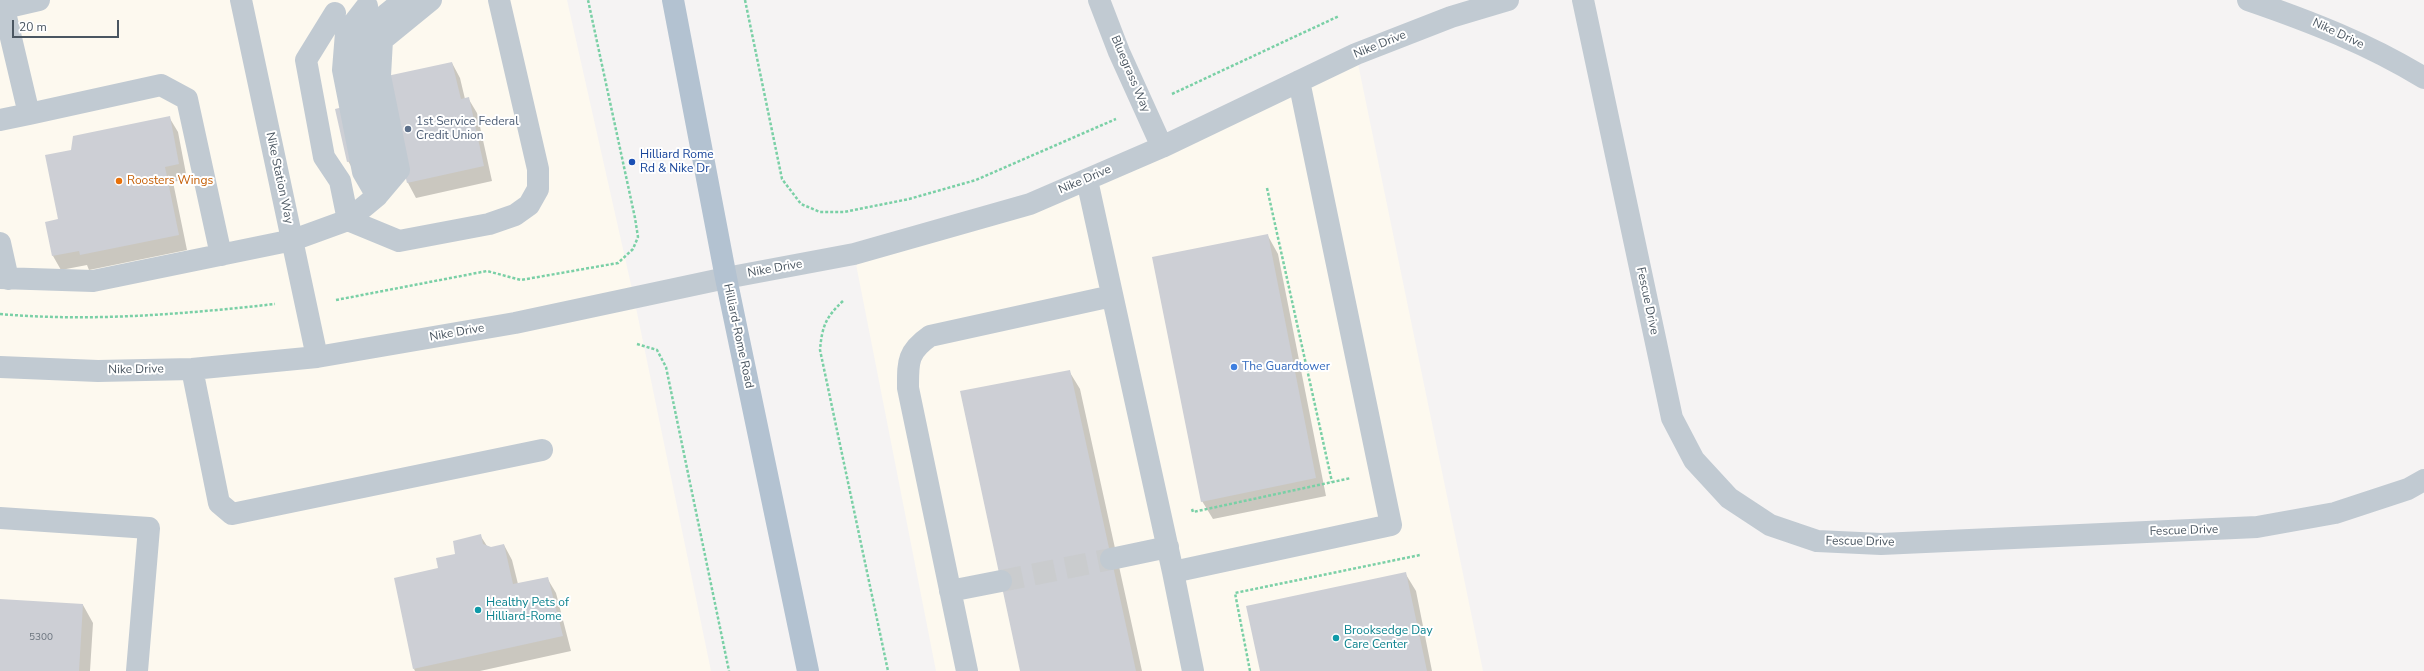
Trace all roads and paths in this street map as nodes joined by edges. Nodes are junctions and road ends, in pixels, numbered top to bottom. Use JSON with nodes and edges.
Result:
{"nodes":[{"id":1,"x":40,"y":0,"type":"edge"},
{"id":2,"x":241,"y":0,"type":"edge"},
{"id":3,"x":403,"y":0,"type":"edge"},
{"id":4,"x":431,"y":0,"type":"edge"},
{"id":5,"x":499,"y":0,"type":"edge"},
{"id":6,"x":588,"y":0,"type":"edge"},
{"id":7,"x":673,"y":0,"type":"edge"},
{"id":8,"x":745,"y":0,"type":"edge"},
{"id":9,"x":1100,"y":0,"type":"edge"},
{"id":10,"x":1508,"y":0,"type":"edge"},
{"id":11,"x":1582,"y":0,"type":"edge"},
{"id":12,"x":2248,"y":0,"type":"edge"},
{"id":13,"x":2,"y":6,"type":"edge"},
{"id":14,"x":333,"y":6,"type":"edge"},
{"id":15,"x":368,"y":6,"type":"junction"},
{"id":16,"x":1338,"y":16,"type":"dead end"},
{"id":17,"x":2424,"y":78,"type":"edge"},
{"id":18,"x":1299,"y":81,"type":"junction"},
{"id":19,"x":1144,"y":107,"type":"junction"},
{"id":20,"x":29,"y":114,"type":"junction"},
{"id":21,"x":0,"y":120,"type":"edge"},
{"id":22,"x":1162,"y":148,"type":"junction"},
{"id":23,"x":1086,"y":180,"type":"junction"},
{"id":24,"x":1267,"y":188,"type":"dead end"},
{"id":25,"x":377,"y":196,"type":"junction"},
{"id":26,"x":635,"y":218,"type":"dead end"},
{"id":27,"x":348,"y":220,"type":"junction"},
{"id":28,"x":293,"y":240,"type":"junction"},
{"id":29,"x":0,"y":243,"type":"edge"},
{"id":30,"x":221,"y":255,"type":"junction"},
{"id":31,"x":726,"y":278,"type":"junction"},
{"id":32,"x":4,"y":279,"type":"edge"},
{"id":33,"x":1112,"y":296,"type":"junction"},
{"id":34,"x":843,"y":301,"type":"dead end"},
{"id":35,"x":637,"y":344,"type":"dead end"},
{"id":36,"x":317,"y":357,"type":"junction"},
{"id":37,"x":0,"y":367,"type":"edge"},
{"id":38,"x":192,"y":369,"type":"junction"},
{"id":39,"x":542,"y":450,"type":"dead end"},
{"id":40,"x":1352,"y":477,"type":"dead end"},
{"id":41,"x":2424,"y":480,"type":"edge"},
{"id":42,"x":1332,"y":482,"type":"junction"},
{"id":43,"x":1192,"y":506,"type":"dead end"},
{"id":44,"x":0,"y":518,"type":"edge"},
{"id":45,"x":1168,"y":547,"type":"junction"},
{"id":46,"x":1420,"y":555,"type":"dead end"},
{"id":47,"x":1112,"y":559,"type":"tunnel mouth"},
{"id":48,"x":1173,"y":572,"type":"junction"},
{"id":49,"x":1001,"y":581,"type":"tunnel mouth"},
{"id":50,"x":950,"y":591,"type":"junction"},
{"id":51,"x":137,"y":671,"type":"edge"},
{"id":52,"x":729,"y":671,"type":"edge"},
{"id":53,"x":808,"y":671,"type":"edge"},
{"id":54,"x":888,"y":671,"type":"edge"},
{"id":55,"x":967,"y":671,"type":"edge"},
{"id":56,"x":1193,"y":671,"type":"edge"},
{"id":57,"x":1250,"y":671,"type":"edge"}],
"edges":[{"from":1,"to":13,"type":"street"},
{"from":2,"to":28,"type":"street","name":"Nike Station Way"},
{"from":3,"to":15,"type":"street"},
{"from":3,"to":25,"type":"street"},
{"from":4,"to":25,"type":"street"},
{"from":5,"to":27,"type":"street"},
{"from":6,"to":26,"type":"path"},
{"from":7,"to":31,"type":"main road","name":"Hilliard-Rome Road"},
{"from":8,"to":19,"type":"path"},
{"from":9,"to":19,"type":"street","name":"Bluegrass Way"},
{"from":10,"to":18,"type":"street","name":"Nike Drive"},
{"from":11,"to":41,"type":"street","name":"Fescue Drive"},
{"from":12,"to":17,"type":"street","name":"Nike Drive"},
{"from":13,"to":20,"type":"street"},
{"from":14,"to":15,"type":"street"},
{"from":14,"to":27,"type":"street"},
{"from":15,"to":25,"type":"street"},
{"from":16,"to":19,"type":"path"},
{"from":18,"to":22,"type":"street","name":"Nike Drive"},
{"from":18,"to":48,"type":"street"},
{"from":19,"to":22,"type":"street","name":"Bluegrass Way"},
{"from":20,"to":21,"type":"street"},
{"from":20,"to":30,"type":"street"},
{"from":22,"to":23,"type":"street","name":"Nike Drive"},
{"from":23,"to":31,"type":"street","name":"Nike Drive"},
{"from":23,"to":33,"type":"street"},
{"from":24,"to":42,"type":"path"},
{"from":25,"to":27,"type":"street"},
{"from":27,"to":28,"type":"street"},
{"from":28,"to":30,"type":"street"},
{"from":28,"to":36,"type":"street","name":"Nike Station Way"},
{"from":29,"to":32,"type":"street"},
{"from":30,"to":32,"type":"street"},
{"from":31,"to":36,"type":"street","name":"Nike Drive"},
{"from":31,"to":53,"type":"main road","name":"Hilliard-Rome Road"},
{"from":33,"to":45,"type":"street"},
{"from":33,"to":50,"type":"street"},
{"from":34,"to":54,"type":"path"},
{"from":35,"to":52,"type":"path"},
{"from":36,"to":38,"type":"street","name":"Nike Drive"},
{"from":37,"to":38,"type":"street","name":"Nike Drive"},
{"from":38,"to":39,"type":"street"},
{"from":40,"to":42,"type":"path"},
{"from":42,"to":43,"type":"path"},
{"from":44,"to":51,"type":"street"},
{"from":45,"to":47,"type":"street"},
{"from":45,"to":48,"type":"street"},
{"from":46,"to":57,"type":"path"},
{"from":48,"to":56,"type":"street"},
{"from":49,"to":50,"type":"street"},
{"from":50,"to":55,"type":"street"}]}
